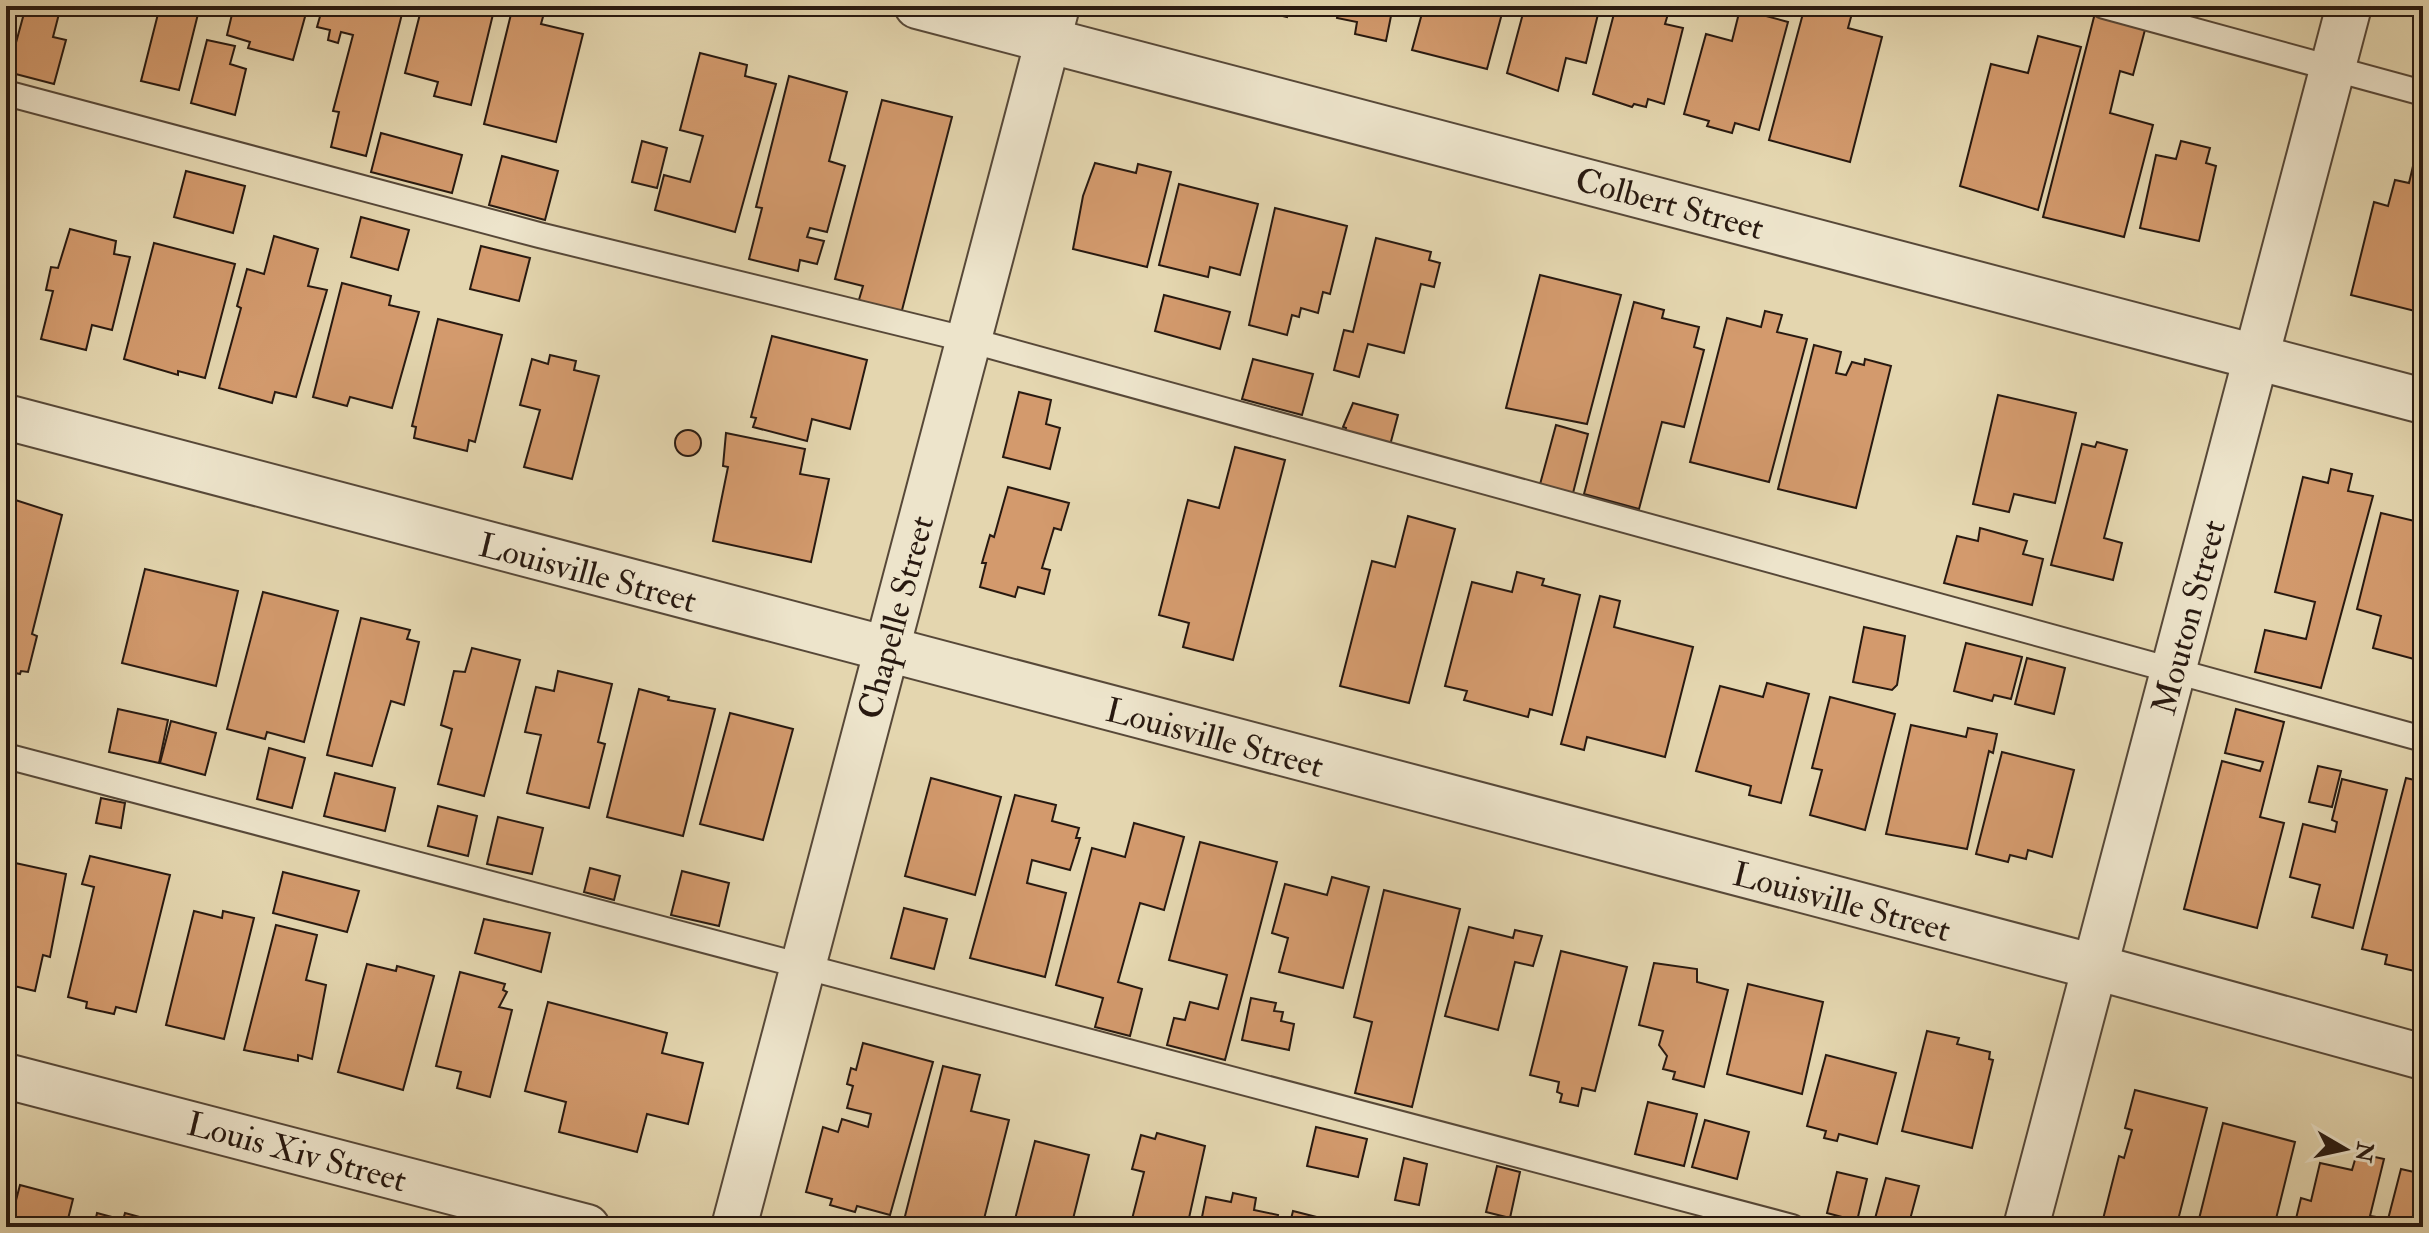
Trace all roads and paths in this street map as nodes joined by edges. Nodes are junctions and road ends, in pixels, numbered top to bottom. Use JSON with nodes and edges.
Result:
{"nodes":[{"id":1,"x":917,"y":6,"type":"edge"},
{"id":2,"x":2104,"y":6,"type":"edge"},
{"id":3,"x":2349,"y":6,"type":"edge"},
{"id":4,"x":1052,"y":23,"type":"edge"},
{"id":5,"x":2332,"y":70,"type":"junction"},
{"id":6,"x":6,"y":93,"type":"edge"},
{"id":7,"x":2423,"y":93,"type":"edge"},
{"id":8,"x":969,"y":340,"type":"junction"},
{"id":9,"x":2256,"y":356,"type":"junction"},
{"id":10,"x":2423,"y":401,"type":"edge"},
{"id":11,"x":6,"y":417,"type":"edge"},
{"id":12,"x":886,"y":651,"type":"junction"},
{"id":13,"x":2173,"y":673,"type":"junction"},
{"id":14,"x":2423,"y":739,"type":"edge"},
{"id":15,"x":6,"y":756,"type":"edge"},
{"id":16,"x":803,"y":965,"type":"junction"},
{"id":17,"x":2095,"y":967,"type":"junction"},
{"id":18,"x":2423,"y":1057,"type":"edge"},
{"id":19,"x":6,"y":1076,"type":"edge"},
{"id":20,"x":587,"y":1227,"type":"edge"},
{"id":21,"x":734,"y":1227,"type":"edge"},
{"id":22,"x":1792,"y":1227,"type":"edge"},
{"id":23,"x":2026,"y":1227,"type":"edge"}],
"edges":[{"from":1,"to":4,"type":"street","name":"Colbert Street"},
{"from":2,"to":5,"type":"lane"},
{"from":3,"to":5,"type":"street","name":"Mouton Street"},
{"from":4,"to":8,"type":"street","name":"Chapelle Street"},
{"from":4,"to":9,"type":"street","name":"Colbert Street"},
{"from":5,"to":7,"type":"lane"},
{"from":5,"to":9,"type":"street","name":"Mouton Street"},
{"from":6,"to":8,"type":"lane"},
{"from":8,"to":12,"type":"street","name":"Chapelle Street"},
{"from":8,"to":13,"type":"lane"},
{"from":9,"to":10,"type":"street","name":"Colbert Street"},
{"from":9,"to":13,"type":"street","name":"Mouton Street"},
{"from":11,"to":12,"type":"street","name":"Louisville Street"},
{"from":12,"to":16,"type":"street","name":"Chapelle Street"},
{"from":12,"to":17,"type":"street","name":"Louisville Street"},
{"from":13,"to":14,"type":"lane"},
{"from":13,"to":17,"type":"street","name":"Mouton Street"},
{"from":15,"to":16,"type":"lane"},
{"from":16,"to":21,"type":"street","name":"Chapelle Street"},
{"from":16,"to":22,"type":"lane"},
{"from":17,"to":18,"type":"street","name":"Louisville Street"},
{"from":17,"to":23,"type":"street","name":"Mouton Street"},
{"from":19,"to":20,"type":"street","name":"Louis Xiv Street"}]}
